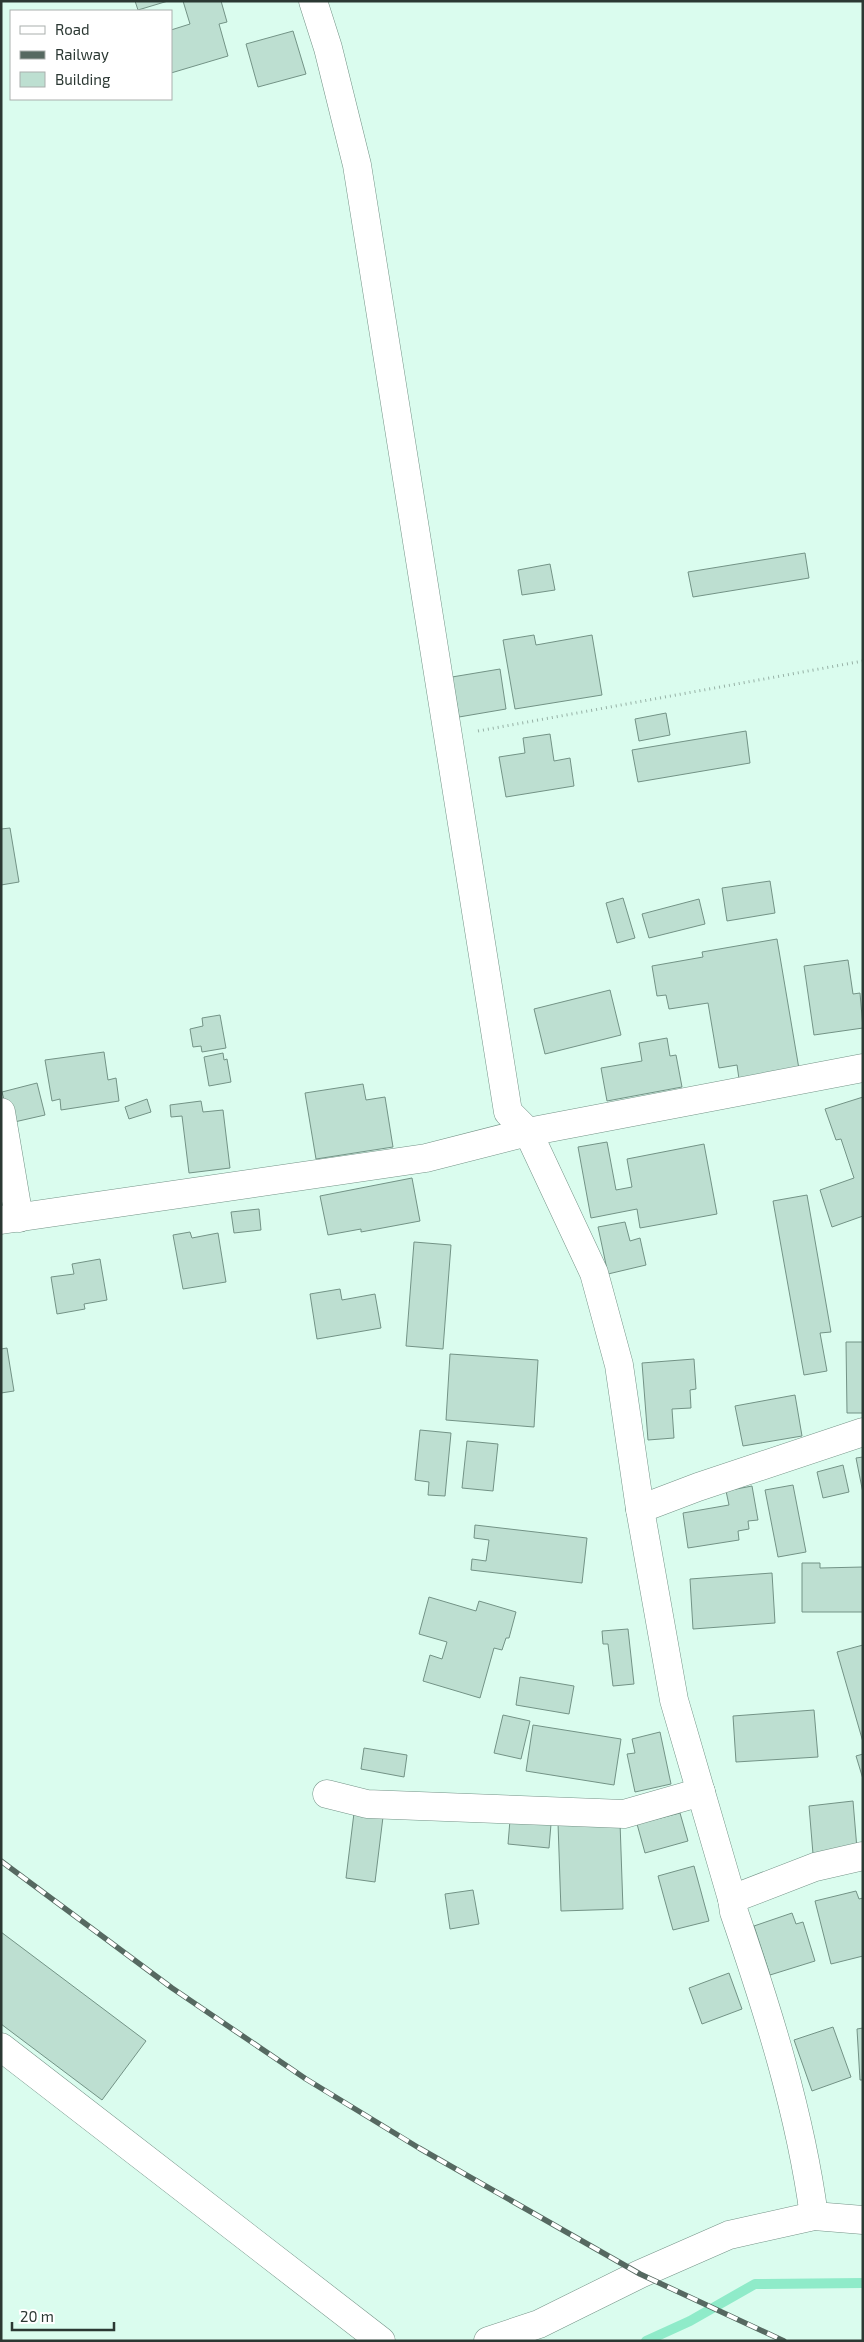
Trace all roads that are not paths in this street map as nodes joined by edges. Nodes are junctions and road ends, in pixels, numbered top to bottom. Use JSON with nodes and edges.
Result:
{"nodes":[{"id":1,"x":313,"y":1,"type":"edge"},
{"id":2,"x":863,"y":1068,"type":"edge"},
{"id":3,"x":1,"y":1112,"type":"edge"},
{"id":4,"x":528,"y":1132,"type":"junction"},
{"id":5,"x":10,"y":1219,"type":"edge"},
{"id":6,"x":863,"y":1432,"type":"edge"},
{"id":7,"x":640,"y":1509,"type":"junction"},
{"id":8,"x":701,"y":1792,"type":"junction"},
{"id":9,"x":327,"y":1794,"type":"dead end"},
{"id":10,"x":863,"y":1856,"type":"edge"},
{"id":11,"x":732,"y":1899,"type":"junction"},
{"id":12,"x":1,"y":2047,"type":"edge"},
{"id":13,"x":814,"y":2216,"type":"junction"},
{"id":14,"x":863,"y":2220,"type":"edge"},
{"id":15,"x":381,"y":2341,"type":"edge"},
{"id":16,"x":488,"y":2341,"type":"edge"}],
"edges":[{"from":1,"to":4,"type":"street"},
{"from":2,"to":4,"type":"street"},
{"from":3,"to":5,"type":"street"},
{"from":4,"to":5,"type":"street"},
{"from":4,"to":7,"type":"street"},
{"from":6,"to":7,"type":"street"},
{"from":7,"to":8,"type":"street"},
{"from":8,"to":9,"type":"street"},
{"from":8,"to":11,"type":"street"},
{"from":10,"to":11,"type":"street"},
{"from":11,"to":13,"type":"street"},
{"from":12,"to":15,"type":"street"},
{"from":13,"to":14,"type":"street"},
{"from":13,"to":16,"type":"street"}]}
